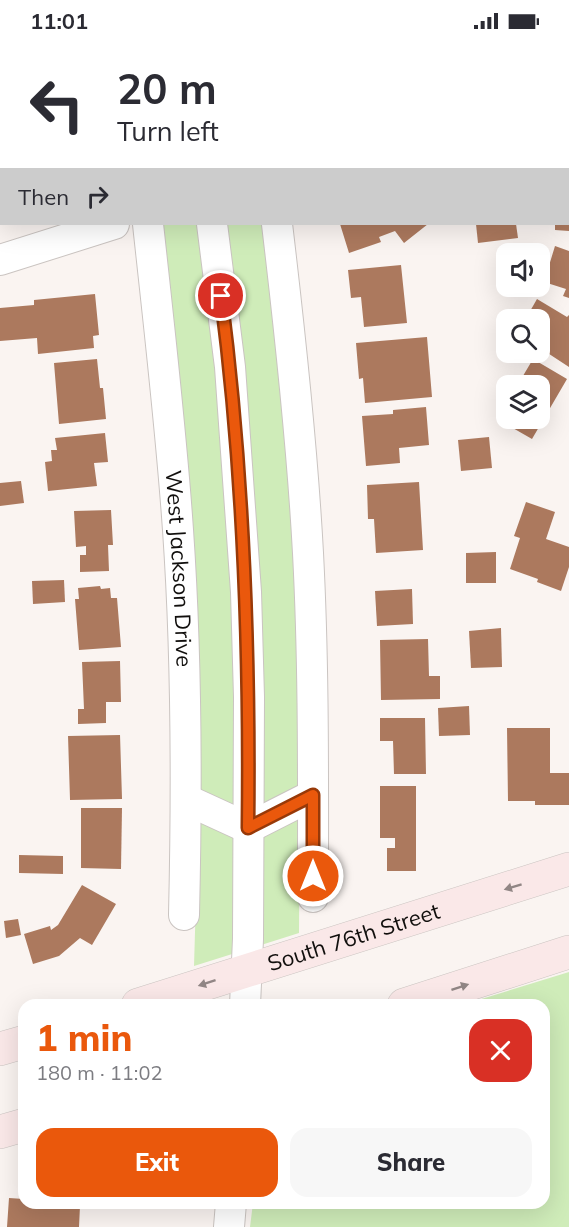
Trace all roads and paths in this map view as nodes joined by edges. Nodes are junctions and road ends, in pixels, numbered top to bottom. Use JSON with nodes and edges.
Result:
{"nodes":[{"id":1,"x":111,"y":225,"type":"edge"},
{"id":2,"x":148,"y":225,"type":"edge"},
{"id":3,"x":212,"y":225,"type":"edge"},
{"id":4,"x":277,"y":225,"type":"edge"},
{"id":5,"x":0,"y":260,"type":"edge"},
{"id":6,"x":313,"y":795,"type":"junction"},
{"id":7,"x":187,"y":800,"type":"junction"},
{"id":8,"x":248,"y":828,"type":"junction"},
{"id":9,"x":569,"y":869,"type":"edge"},
{"id":10,"x":313,"y":897,"type":"dead end"},
{"id":11,"x":184,"y":915,"type":"dead end"},
{"id":12,"x":569,"y":952,"type":"edge"},
{"id":13,"x":246,"y":970,"type":"junction"},
{"id":14,"x":157,"y":999,"type":"edge"},
{"id":15,"x":244,"y":999,"type":"edge"},
{"id":16,"x":423,"y":999,"type":"edge"},
{"id":17,"x":18,"y":1044,"type":"edge"},
{"id":18,"x":0,"y":1049,"type":"edge"},
{"id":19,"x":18,"y":1127,"type":"edge"},
{"id":20,"x":0,"y":1132,"type":"edge"},
{"id":21,"x":230,"y":1209,"type":"edge"},
{"id":22,"x":229,"y":1227,"type":"edge"}],
"edges":[{"from":1,"to":5,"type":"street"},
{"from":2,"to":7,"type":"street","name":"West Jackson Drive"},
{"from":3,"to":8,"type":"street"},
{"from":4,"to":6,"type":"street"},
{"from":6,"to":8,"type":"street"},
{"from":6,"to":10,"type":"street"},
{"from":7,"to":8,"type":"street"},
{"from":7,"to":11,"type":"street","name":"West Jackson Drive"},
{"from":8,"to":13,"type":"street"},
{"from":9,"to":13,"type":"main road","name":"South 76th Street","one_way":true},
{"from":16,"to":12,"type":"main road","one_way":true},
{"from":13,"to":14,"type":"main road","name":"South 76th Street","one_way":true},
{"from":13,"to":15,"type":"street"},
{"from":17,"to":18,"type":"main road"},
{"from":19,"to":20,"type":"main road"},
{"from":21,"to":22,"type":"street"}]}
